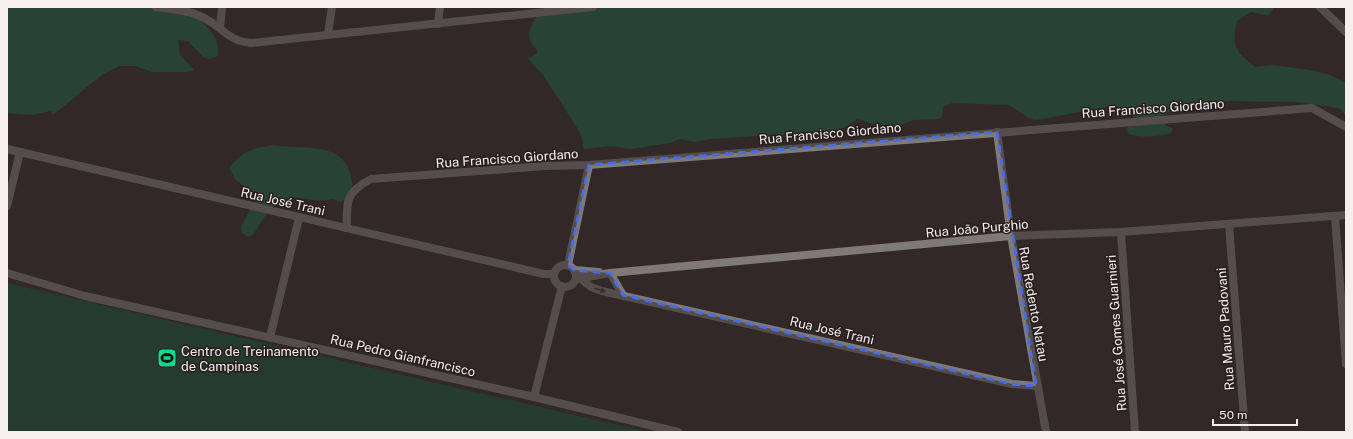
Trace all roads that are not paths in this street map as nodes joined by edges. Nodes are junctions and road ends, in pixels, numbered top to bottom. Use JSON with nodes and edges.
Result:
{"nodes":[{"id":1,"x":156,"y":7,"type":"edge"},
{"id":2,"x":222,"y":7,"type":"edge"},
{"id":3,"x":332,"y":7,"type":"edge"},
{"id":4,"x":440,"y":7,"type":"edge"},
{"id":5,"x":593,"y":7,"type":"edge"},
{"id":6,"x":1320,"y":7,"type":"edge"},
{"id":7,"x":556,"y":9,"type":"edge"},
{"id":8,"x":438,"y":24,"type":"junction"},
{"id":9,"x":220,"y":28,"type":"junction"},
{"id":10,"x":1346,"y":32,"type":"edge"},
{"id":11,"x":328,"y":34,"type":"junction"},
{"id":12,"x":1346,"y":127,"type":"edge"},
{"id":13,"x":997,"y":132,"type":"junction"},
{"id":14,"x":7,"y":149,"type":"edge"},
{"id":15,"x":20,"y":152,"type":"junction"},
{"id":16,"x":589,"y":165,"type":"junction"},
{"id":17,"x":7,"y":206,"type":"edge"},
{"id":18,"x":1346,"y":215,"type":"edge"},
{"id":19,"x":1335,"y":216,"type":"junction"},
{"id":20,"x":300,"y":218,"type":"junction"},
{"id":21,"x":1229,"y":224,"type":"junction"},
{"id":22,"x":347,"y":228,"type":"junction"},
{"id":23,"x":1121,"y":232,"type":"junction"},
{"id":24,"x":1011,"y":236,"type":"junction"},
{"id":25,"x":571,"y":267,"type":"junction"},
{"id":26,"x":7,"y":273,"type":"edge"},
{"id":27,"x":610,"y":273,"type":"junction"},
{"id":28,"x":554,"y":274,"type":"junction"},
{"id":29,"x":578,"y":278,"type":"junction"},
{"id":30,"x":562,"y":286,"type":"junction"},
{"id":31,"x":623,"y":295,"type":"junction"},
{"id":32,"x":270,"y":338,"type":"junction"},
{"id":33,"x":1346,"y":364,"type":"edge"},
{"id":34,"x":1036,"y":386,"type":"junction"},
{"id":35,"x":534,"y":397,"type":"junction"},
{"id":36,"x":678,"y":432,"type":"edge"},
{"id":37,"x":1046,"y":432,"type":"edge"},
{"id":38,"x":1135,"y":432,"type":"edge"},
{"id":39,"x":1245,"y":432,"type":"edge"}],
"edges":[{"from":1,"to":9,"type":"street"},
{"from":2,"to":9,"type":"street"},
{"from":3,"to":11,"type":"street"},
{"from":4,"to":8,"type":"street"},
{"from":5,"to":7,"type":"street"},
{"from":6,"to":10,"type":"street"},
{"from":7,"to":8,"type":"street"},
{"from":8,"to":11,"type":"street"},
{"from":9,"to":11,"type":"street"},
{"from":12,"to":13,"type":"street","name":"Rua Francisco Giordano"},
{"from":13,"to":16,"type":"street","name":"Rua Francisco Giordano"},
{"from":13,"to":24,"type":"street","name":"Rua Redento Natau"},
{"from":14,"to":15,"type":"street","name":"Rua José Trani"},
{"from":15,"to":17,"type":"street"},
{"from":15,"to":20,"type":"street","name":"Rua José Trani"},
{"from":16,"to":22,"type":"street","name":"Rua Francisco Giordano"},
{"from":16,"to":25,"type":"street"},
{"from":18,"to":19,"type":"street","name":"Rua João Purghio"},
{"from":19,"to":21,"type":"street","name":"Rua João Purghio"},
{"from":19,"to":33,"type":"street"},
{"from":20,"to":22,"type":"street","name":"Rua José Trani"},
{"from":20,"to":32,"type":"street"},
{"from":21,"to":23,"type":"street","name":"Rua João Purghio"},
{"from":21,"to":39,"type":"street","name":"Rua Mauro Padovani"},
{"from":22,"to":28,"type":"street","name":"Rua José Trani"},
{"from":23,"to":24,"type":"street","name":"Rua João Purghio"},
{"from":23,"to":38,"type":"street","name":"Rua José Gomes Guarnieri"},
{"from":24,"to":27,"type":"street","name":"Rua João Purghio"},
{"from":24,"to":34,"type":"street","name":"Rua Redento Natau"},
{"from":25,"to":27,"type":"street","name":"Rua João Purghio"},
{"from":25,"to":28,"type":"street"},
{"from":25,"to":29,"type":"street"},
{"from":26,"to":32,"type":"street","name":"Rua Pedro Gianfrancisco"},
{"from":27,"to":29,"type":"street","name":"Rua João Purghio"},
{"from":27,"to":31,"type":"street"},
{"from":28,"to":30,"type":"street"},
{"from":29,"to":30,"type":"street"},
{"from":29,"to":31,"type":"street","name":"Rua José Trani","one_way":true},
{"from":30,"to":35,"type":"street"},
{"from":31,"to":34,"type":"street","name":"Rua José Trani"},
{"from":32,"to":35,"type":"street","name":"Rua Pedro Gianfrancisco"},
{"from":34,"to":37,"type":"street","name":"Rua Redento Natau"},
{"from":35,"to":36,"type":"street","name":"Rua Pedro Gianfrancisco"}]}
